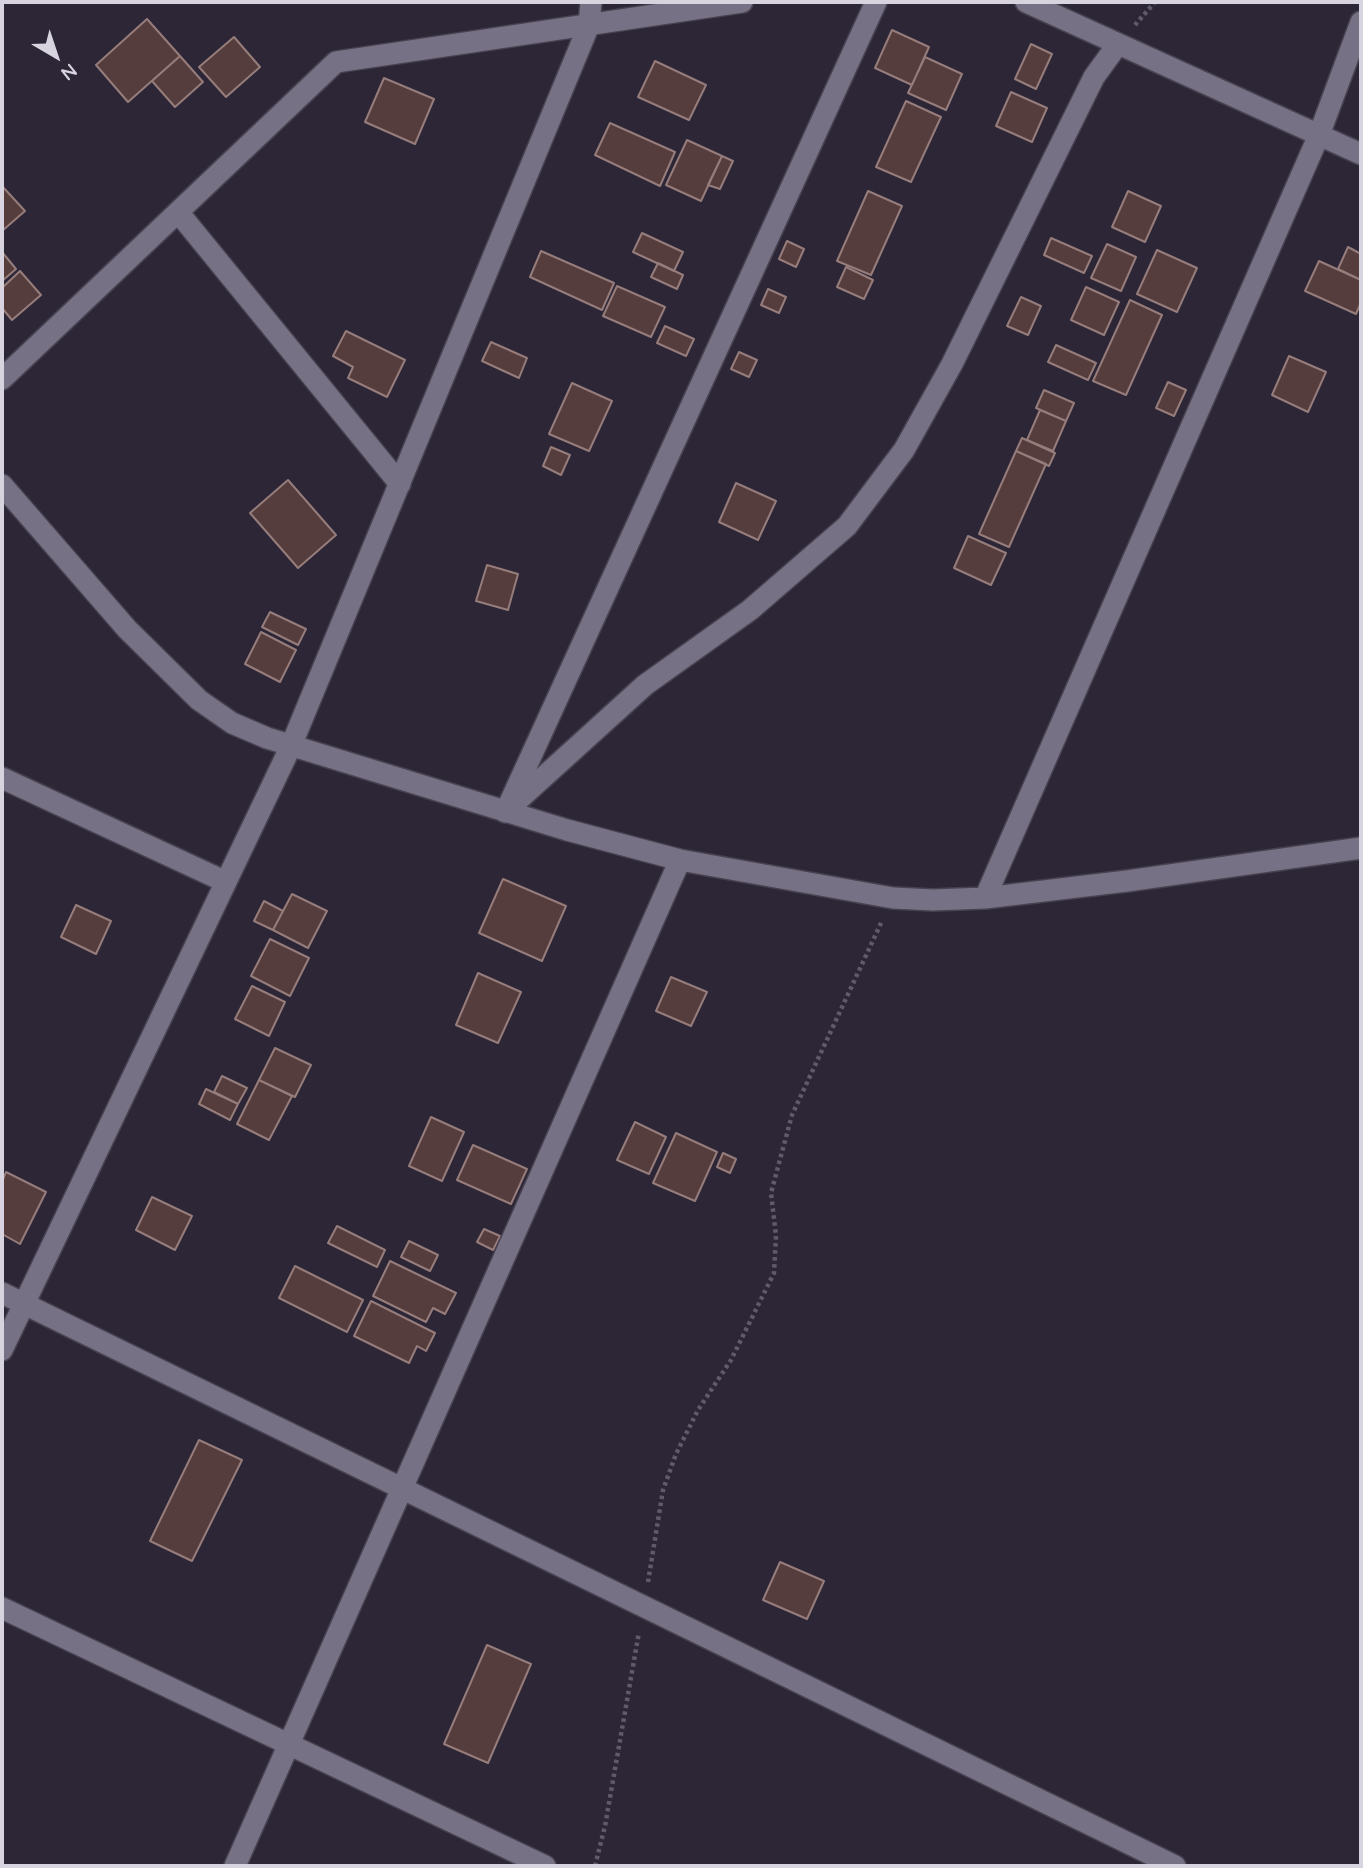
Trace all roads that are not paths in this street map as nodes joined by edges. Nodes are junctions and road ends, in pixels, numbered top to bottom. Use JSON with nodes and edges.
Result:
{"nodes":[{"id":1,"x":591,"y":2,"type":"edge"},
{"id":2,"x":742,"y":2,"type":"edge"},
{"id":3,"x":876,"y":2,"type":"edge"},
{"id":4,"x":1026,"y":2,"type":"edge"},
{"id":5,"x":1361,"y":23,"type":"edge"},
{"id":6,"x":589,"y":25,"type":"junction"},
{"id":7,"x":1118,"y":44,"type":"junction"},
{"id":8,"x":1319,"y":135,"type":"junction"},
{"id":9,"x":1361,"y":154,"type":"edge"},
{"id":10,"x":178,"y":212,"type":"junction"},
{"id":11,"x":2,"y":379,"type":"edge"},
{"id":12,"x":400,"y":484,"type":"junction"},
{"id":13,"x":2,"y":485,"type":"edge"},
{"id":14,"x":291,"y":746,"type":"junction"},
{"id":15,"x":2,"y":778,"type":"edge"},
{"id":16,"x":505,"y":811,"type":"junction"},
{"id":17,"x":1361,"y":848,"type":"edge"},
{"id":18,"x":680,"y":860,"type":"junction"},
{"id":19,"x":226,"y":882,"type":"junction"},
{"id":20,"x":985,"y":898,"type":"junction"},
{"id":21,"x":2,"y":1293,"type":"edge"},
{"id":22,"x":24,"y":1304,"type":"junction"},
{"id":23,"x":2,"y":1350,"type":"edge"},
{"id":24,"x":402,"y":1490,"type":"junction"},
{"id":25,"x":2,"y":1608,"type":"edge"},
{"id":26,"x":289,"y":1745,"type":"junction"},
{"id":27,"x":235,"y":1866,"type":"edge"},
{"id":28,"x":545,"y":1866,"type":"edge"},
{"id":29,"x":1174,"y":1866,"type":"edge"}],
"edges":[{"from":1,"to":6,"type":"street"},
{"from":2,"to":6,"type":"street"},
{"from":3,"to":16,"type":"street"},
{"from":4,"to":7,"type":"street"},
{"from":5,"to":8,"type":"street"},
{"from":6,"to":10,"type":"street"},
{"from":6,"to":12,"type":"street"},
{"from":7,"to":8,"type":"street"},
{"from":7,"to":16,"type":"street"},
{"from":8,"to":9,"type":"street"},
{"from":8,"to":20,"type":"street"},
{"from":10,"to":11,"type":"street"},
{"from":10,"to":12,"type":"street"},
{"from":12,"to":14,"type":"street"},
{"from":13,"to":14,"type":"street"},
{"from":14,"to":16,"type":"street"},
{"from":14,"to":19,"type":"street"},
{"from":15,"to":19,"type":"street"},
{"from":16,"to":18,"type":"street"},
{"from":17,"to":20,"type":"street"},
{"from":18,"to":20,"type":"street"},
{"from":18,"to":24,"type":"street"},
{"from":19,"to":22,"type":"street"},
{"from":21,"to":22,"type":"street"},
{"from":22,"to":23,"type":"street"},
{"from":22,"to":24,"type":"street"},
{"from":24,"to":26,"type":"street"},
{"from":24,"to":29,"type":"street"},
{"from":25,"to":26,"type":"street"},
{"from":26,"to":27,"type":"street"},
{"from":26,"to":28,"type":"street"}]}
